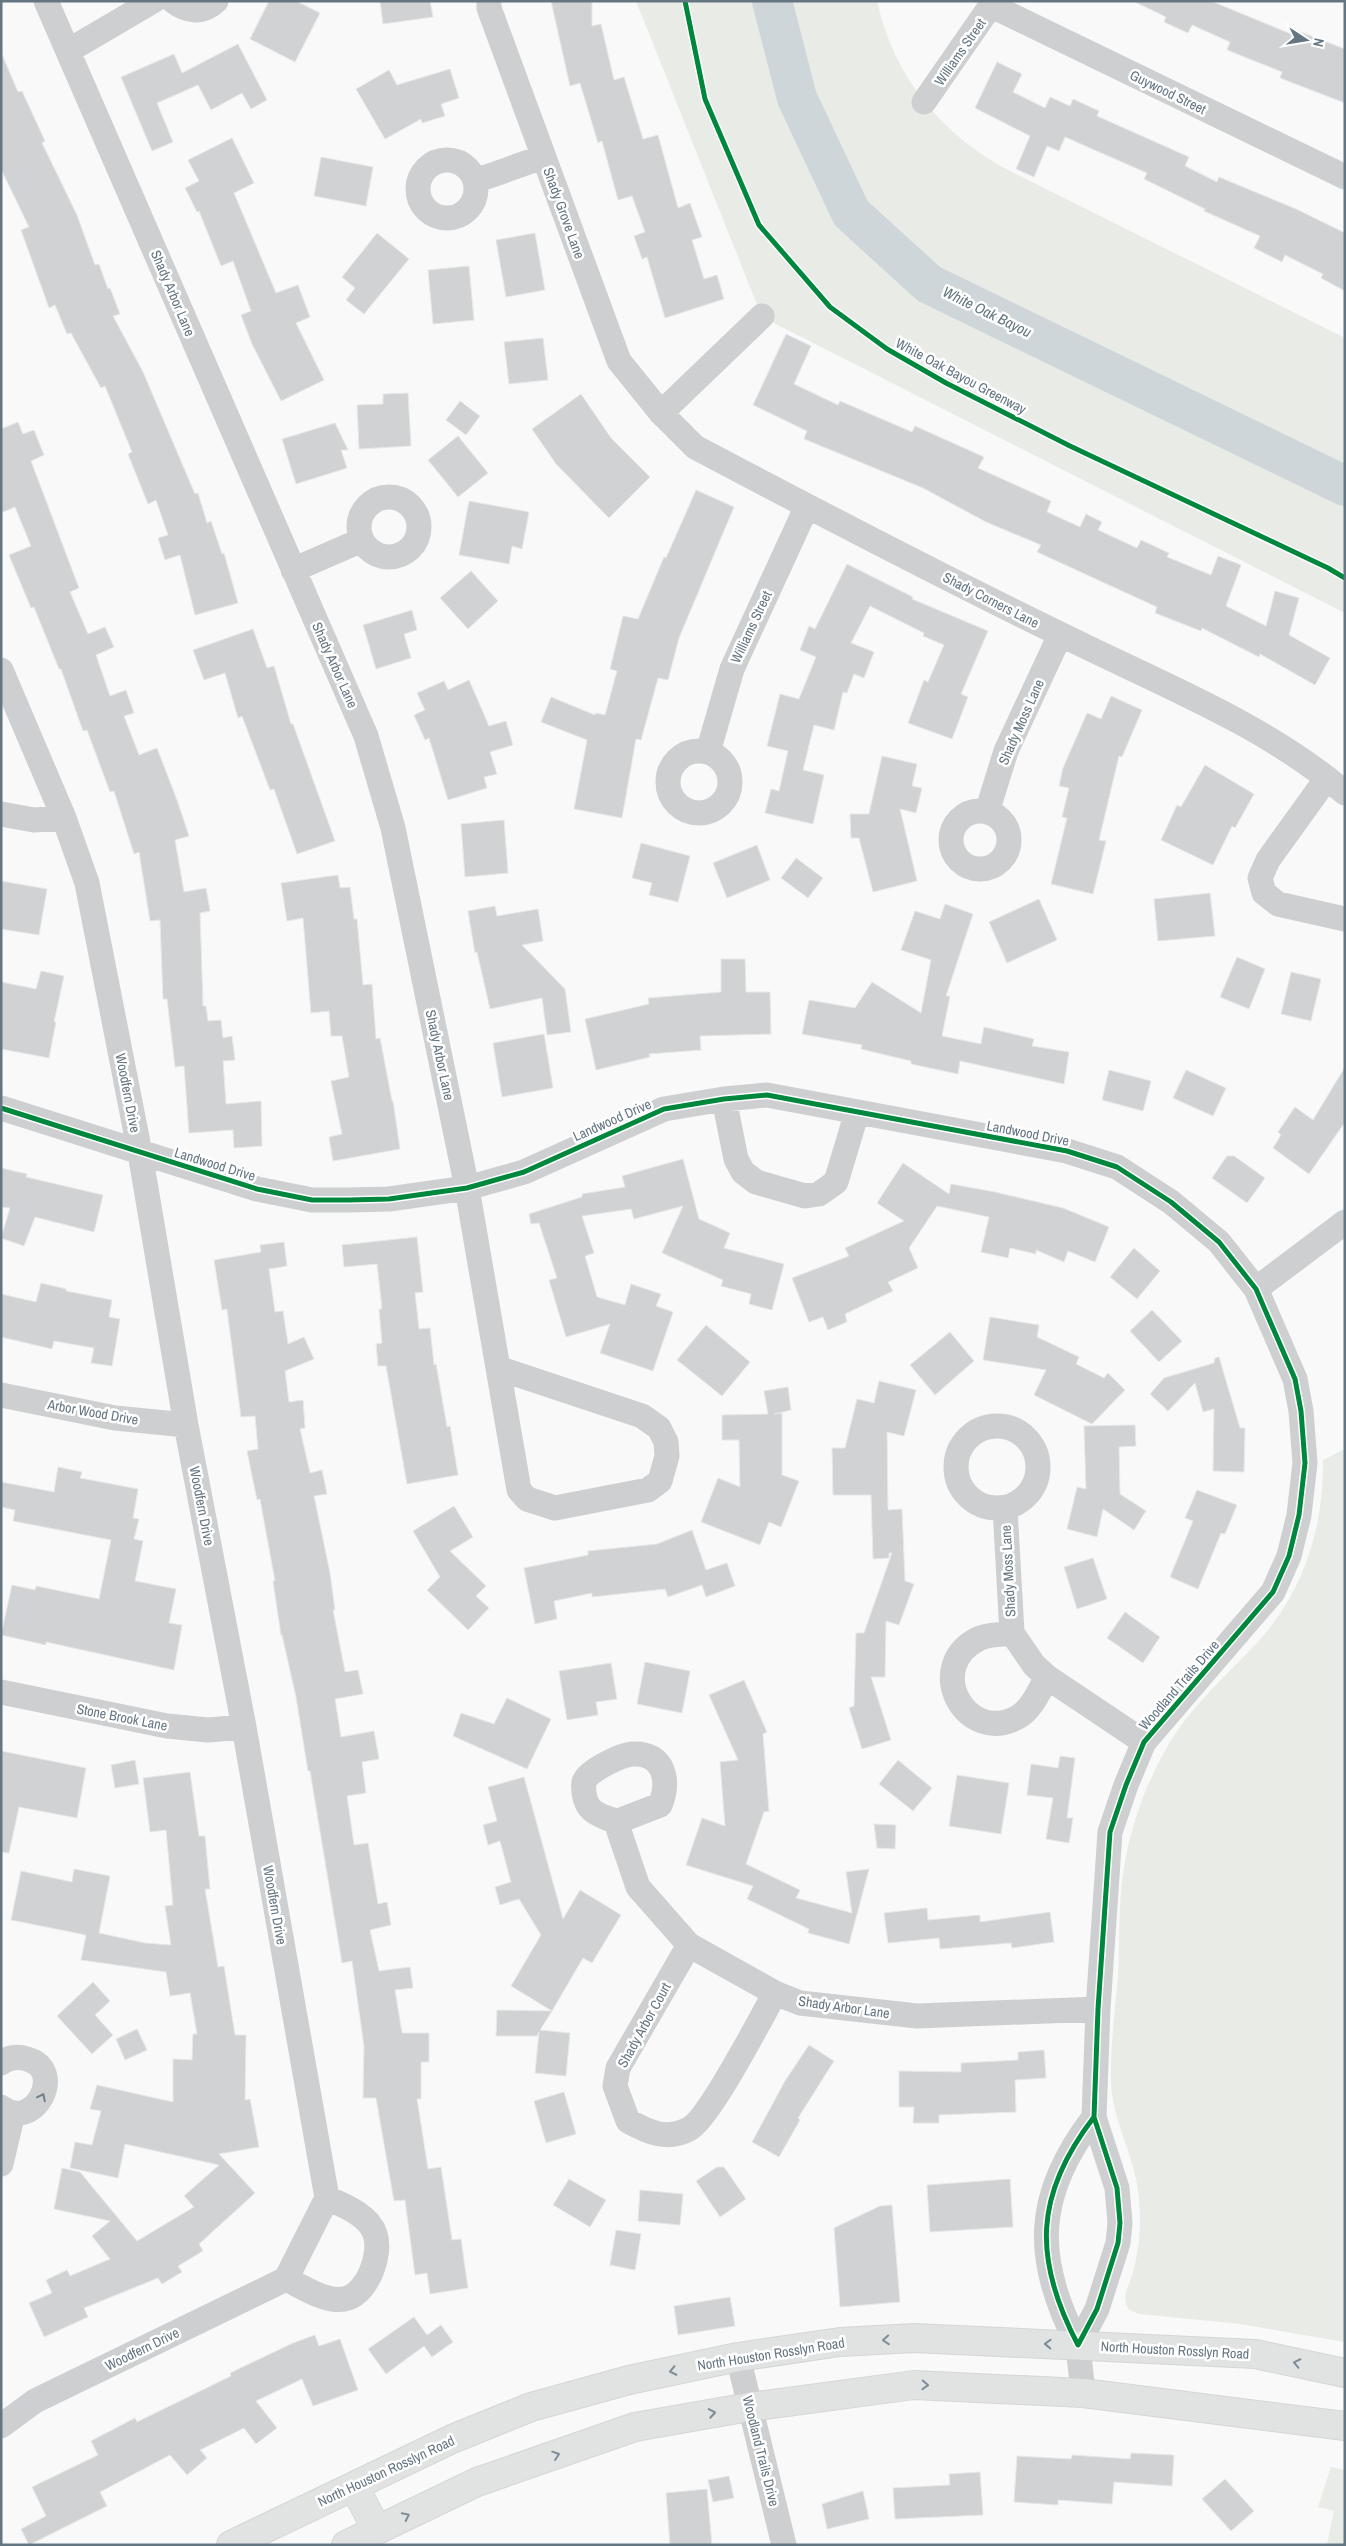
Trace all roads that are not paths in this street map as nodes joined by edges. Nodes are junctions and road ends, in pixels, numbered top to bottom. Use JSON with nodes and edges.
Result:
{"nodes":[{"id":1,"x":46,"y":1,"type":"edge"},
{"id":2,"x":153,"y":1,"type":"edge"},
{"id":3,"x":173,"y":1,"type":"edge"},
{"id":4,"x":216,"y":1,"type":"edge"},
{"id":5,"x":489,"y":1,"type":"edge"},
{"id":6,"x":993,"y":4,"type":"edge"},
{"id":7,"x":68,"y":51,"type":"junction"},
{"id":8,"x":924,"y":102,"type":"dead end"},
{"id":9,"x":543,"y":157,"type":"junction"},
{"id":10,"x":1345,"y":177,"type":"edge"},
{"id":11,"x":475,"y":181,"type":"dead end"},
{"id":12,"x":762,"y":316,"type":"dead end"},
{"id":13,"x":661,"y":413,"type":"junction"},
{"id":14,"x":807,"y":506,"type":"junction"},
{"id":15,"x":362,"y":540,"type":"dead end"},
{"id":16,"x":293,"y":570,"type":"junction"},
{"id":17,"x":1060,"y":635,"type":"junction"},
{"id":18,"x":1,"y":670,"type":"edge"},
{"id":19,"x":708,"y":752,"type":"dead end"},
{"id":20,"x":1336,"y":786,"type":"edge"},
{"id":21,"x":987,"y":812,"type":"dead end"},
{"id":22,"x":1,"y":814,"type":"edge"},
{"id":23,"x":64,"y":818,"type":"junction"},
{"id":24,"x":1345,"y":919,"type":"edge"},
{"id":25,"x":724,"y":1099,"type":"junction"},
{"id":26,"x":1,"y":1108,"type":"edge"},
{"id":27,"x":857,"y":1112,"type":"junction"},
{"id":28,"x":140,"y":1153,"type":"junction"},
{"id":29,"x":467,"y":1188,"type":"junction"},
{"id":30,"x":1345,"y":1222,"type":"edge"},
{"id":31,"x":1256,"y":1289,"type":"junction"},
{"id":32,"x":498,"y":1368,"type":"junction"},
{"id":33,"x":1,"y":1395,"type":"edge"},
{"id":34,"x":186,"y":1424,"type":"junction"},
{"id":35,"x":1005,"y":1508,"type":"dead end"},
{"id":36,"x":1012,"y":1633,"type":"junction"},
{"id":37,"x":1047,"y":1677,"type":"junction"},
{"id":38,"x":1,"y":1692,"type":"edge"},
{"id":39,"x":244,"y":1727,"type":"junction"},
{"id":40,"x":1144,"y":1742,"type":"junction"},
{"id":41,"x":616,"y":1822,"type":"dead end"},
{"id":42,"x":689,"y":1945,"type":"junction"},
{"id":43,"x":775,"y":1993,"type":"junction"},
{"id":44,"x":1098,"y":2009,"type":"junction"},
{"id":45,"x":1,"y":2063,"type":"edge"},
{"id":46,"x":7,"y":2110,"type":"edge"},
{"id":47,"x":1094,"y":2117,"type":"junction"},
{"id":48,"x":1,"y":2164,"type":"edge"},
{"id":49,"x":327,"y":2198,"type":"junction"},
{"id":50,"x":286,"y":2279,"type":"junction"},
{"id":51,"x":1078,"y":2345,"type":"junction"},
{"id":52,"x":738,"y":2357,"type":"junction"},
{"id":53,"x":1345,"y":2373,"type":"edge"},
{"id":54,"x":1083,"y":2393,"type":"junction"},
{"id":55,"x":750,"y":2407,"type":"junction"},
{"id":56,"x":1,"y":2426,"type":"edge"},
{"id":57,"x":1345,"y":2426,"type":"edge"},
{"id":58,"x":354,"y":2486,"type":"junction"},
{"id":59,"x":377,"y":2530,"type":"junction"},
{"id":60,"x":231,"y":2545,"type":"edge"},
{"id":61,"x":346,"y":2545,"type":"edge"},
{"id":62,"x":784,"y":2545,"type":"edge"}],
"edges":[{"from":1,"to":7,"type":"street","name":"Shady Arbor Lane"},
{"from":2,"to":7,"type":"street"},
{"from":3,"to":4,"type":"street"},
{"from":5,"to":9,"type":"street","name":"Shady Grove Lane"},
{"from":6,"to":8,"type":"street","name":"Williams Street"},
{"from":6,"to":10,"type":"street","name":"Guywood Street"},
{"from":7,"to":16,"type":"street","name":"Shady Arbor Lane"},
{"from":9,"to":11,"type":"street"},
{"from":9,"to":13,"type":"street","name":"Shady Grove Lane"},
{"from":12,"to":13,"type":"street"},
{"from":13,"to":14,"type":"street","name":"Shady Corners Lane"},
{"from":14,"to":17,"type":"street","name":"Shady Corners Lane"},
{"from":14,"to":19,"type":"street","name":"Williams Street"},
{"from":15,"to":16,"type":"street"},
{"from":16,"to":29,"type":"street","name":"Shady Arbor Lane"},
{"from":17,"to":20,"type":"street","name":"Shady Corners Lane"},
{"from":17,"to":21,"type":"street","name":"Shady Moss Lane"},
{"from":18,"to":23,"type":"street","name":"Woodfern Drive"},
{"from":20,"to":24,"type":"street","name":"Shady Corners Lane"},
{"from":22,"to":23,"type":"street"},
{"from":23,"to":28,"type":"street","name":"Woodfern Drive"},
{"from":25,"to":27,"type":"street","name":"Landwood Drive"},
{"from":25,"to":27,"type":"street"},
{"from":25,"to":29,"type":"street","name":"Landwood Drive"},
{"from":26,"to":28,"type":"street","name":"Landwood Drive"},
{"from":27,"to":31,"type":"street","name":"Landwood Drive"},
{"from":28,"to":29,"type":"street","name":"Landwood Drive"},
{"from":28,"to":34,"type":"street","name":"Woodfern Drive"},
{"from":29,"to":32,"type":"street","name":"Shady Arbor Lane"},
{"from":30,"to":31,"type":"street"},
{"from":31,"to":40,"type":"street","name":"Woodland Trails Drive"},
{"from":32,"to":32,"type":"street","name":"Shady Arbor Lane"},
{"from":33,"to":34,"type":"street","name":"Arbor Wood Drive"},
{"from":34,"to":39,"type":"street","name":"Woodfern Drive"},
{"from":35,"to":36,"type":"street","name":"Shady Moss Lane"},
{"from":36,"to":37,"type":"street","name":"Shady Moss Lane"},
{"from":36,"to":37,"type":"street","name":"Shady Moss Lane"},
{"from":37,"to":40,"type":"street","name":"Shady Moss Lane"},
{"from":38,"to":39,"type":"street","name":"Stone Brook Lane"},
{"from":39,"to":49,"type":"street","name":"Woodfern Drive"},
{"from":40,"to":44,"type":"street","name":"Woodland Trails Drive"},
{"from":41,"to":42,"type":"street","name":"Shady Arbor Lane"},
{"from":42,"to":43,"type":"street","name":"Shady Arbor Lane"},
{"from":42,"to":43,"type":"street","name":"Shady Arbor Court"},
{"from":43,"to":44,"type":"street","name":"Shady Arbor Lane"},
{"from":44,"to":47,"type":"street","name":"Woodland Trails Drive"},
{"from":46,"to":45,"type":"street","one_way":true},
{"from":46,"to":48,"type":"street"},
{"from":47,"to":51,"type":"street","name":"Woodland Trails Drive"},
{"from":47,"to":51,"type":"street"},
{"from":49,"to":50,"type":"street"},
{"from":49,"to":50,"type":"street"},
{"from":50,"to":56,"type":"street","name":"Woodfern Drive"},
{"from":51,"to":52,"type":"main road","name":"North Houston Rosslyn Road","one_way":true},
{"from":53,"to":51,"type":"main road","name":"North Houston Rosslyn Road","one_way":true},
{"from":51,"to":54,"type":"street"},
{"from":52,"to":55,"type":"street","name":"Woodland Trails Drive"},
{"from":52,"to":58,"type":"main road","name":"North Houston Rosslyn Road","one_way":true},
{"from":55,"to":54,"type":"main road","one_way":true},
{"from":54,"to":57,"type":"main road"},
{"from":59,"to":55,"type":"main road","one_way":true},
{"from":55,"to":62,"type":"street","name":"Woodland Trails Drive"},
{"from":58,"to":59,"type":"main road"},
{"from":58,"to":60,"type":"main road","name":"North Houston Rosslyn Road"},
{"from":59,"to":61,"type":"main road"}]}
